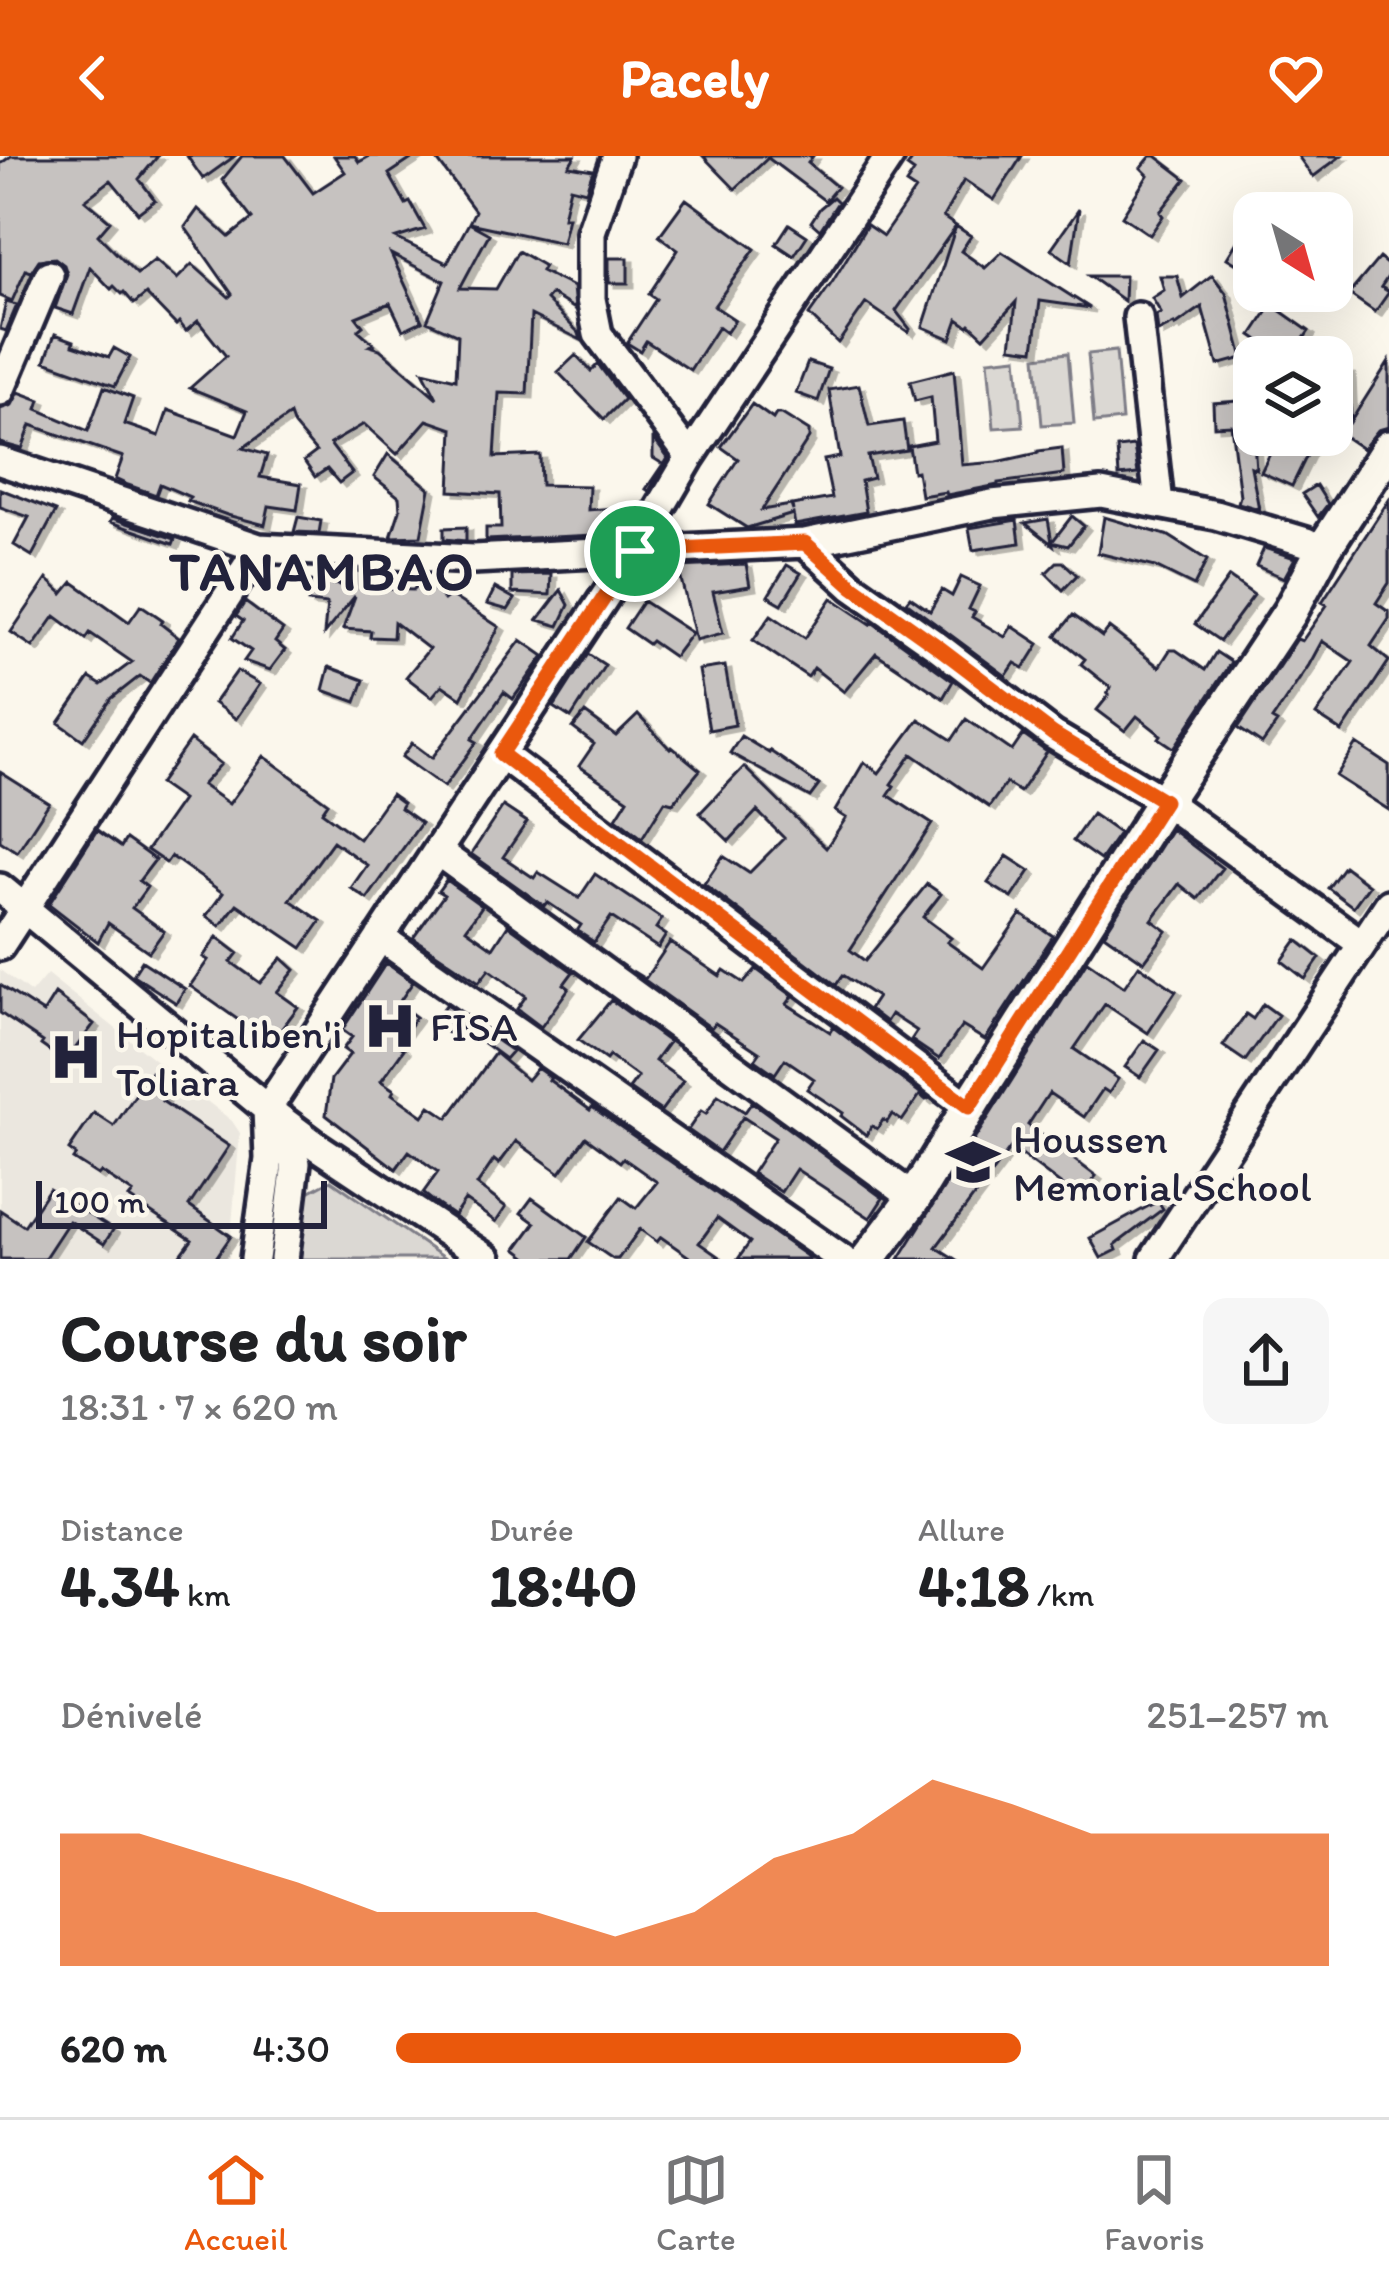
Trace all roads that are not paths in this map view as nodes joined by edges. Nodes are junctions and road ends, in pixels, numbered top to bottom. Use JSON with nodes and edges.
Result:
{"nodes":[{"id":1,"x":617,"y":156,"type":"edge"},
{"id":2,"x":890,"y":156,"type":"edge"},
{"id":3,"x":49,"y":275,"type":"dead end"},
{"id":4,"x":1138,"y":317,"type":"dead end"},
{"id":5,"x":0,"y":391,"type":"edge"},
{"id":6,"x":1389,"y":448,"type":"edge"},
{"id":7,"x":690,"y":457,"type":"junction"},
{"id":8,"x":0,"y":461,"type":"edge"},
{"id":9,"x":1159,"y":504,"type":"junction"},
{"id":10,"x":805,"y":543,"type":"junction"},
{"id":11,"x":259,"y":548,"type":"junction"},
{"id":12,"x":1323,"y":550,"type":"junction"},
{"id":13,"x":635,"y":551,"type":"junction"},
{"id":14,"x":501,"y":754,"type":"junction"},
{"id":15,"x":1164,"y":801,"type":"junction"},
{"id":16,"x":437,"y":851,"type":"junction"},
{"id":17,"x":0,"y":888,"type":"edge"},
{"id":18,"x":1389,"y":904,"type":"edge"},
{"id":19,"x":26,"y":908,"type":"junction"},
{"id":20,"x":380,"y":938,"type":"junction"},
{"id":21,"x":1362,"y":944,"type":"junction"},
{"id":22,"x":0,"y":946,"type":"edge"},
{"id":23,"x":969,"y":1107,"type":"junction"},
{"id":24,"x":267,"y":1109,"type":"junction"},
{"id":25,"x":914,"y":1198,"type":"junction"},
{"id":26,"x":255,"y":1259,"type":"edge"},
{"id":27,"x":284,"y":1259,"type":"edge"},
{"id":28,"x":487,"y":1259,"type":"edge"},
{"id":29,"x":842,"y":1259,"type":"edge"},
{"id":30,"x":868,"y":1259,"type":"edge"},
{"id":31,"x":1154,"y":1259,"type":"edge"}],
"edges":[{"from":1,"to":7,"type":"street"},
{"from":2,"to":7,"type":"street"},
{"from":3,"to":5,"type":"street"},
{"from":4,"to":9,"type":"street"},
{"from":6,"to":12,"type":"main road"},
{"from":7,"to":13,"type":"street"},
{"from":8,"to":11,"type":"street"},
{"from":9,"to":10,"type":"street"},
{"from":9,"to":12,"type":"street"},
{"from":10,"to":13,"type":"street"},
{"from":10,"to":15,"type":"street"},
{"from":11,"to":13,"type":"street"},
{"from":11,"to":19,"type":"street"},
{"from":12,"to":15,"type":"main road"},
{"from":13,"to":14,"type":"street"},
{"from":14,"to":16,"type":"street"},
{"from":14,"to":23,"type":"street"},
{"from":15,"to":21,"type":"street"},
{"from":15,"to":23,"type":"main road"},
{"from":16,"to":20,"type":"street"},
{"from":16,"to":25,"type":"street"},
{"from":17,"to":19,"type":"street"},
{"from":18,"to":21,"type":"street"},
{"from":19,"to":22,"type":"street"},
{"from":19,"to":24,"type":"street"},
{"from":20,"to":24,"type":"street"},
{"from":20,"to":29,"type":"street"},
{"from":21,"to":31,"type":"street"},
{"from":23,"to":25,"type":"main road"},
{"from":24,"to":26,"type":"street"},
{"from":24,"to":27,"type":"street"},
{"from":24,"to":28,"type":"street"},
{"from":25,"to":30,"type":"main road"}]}
